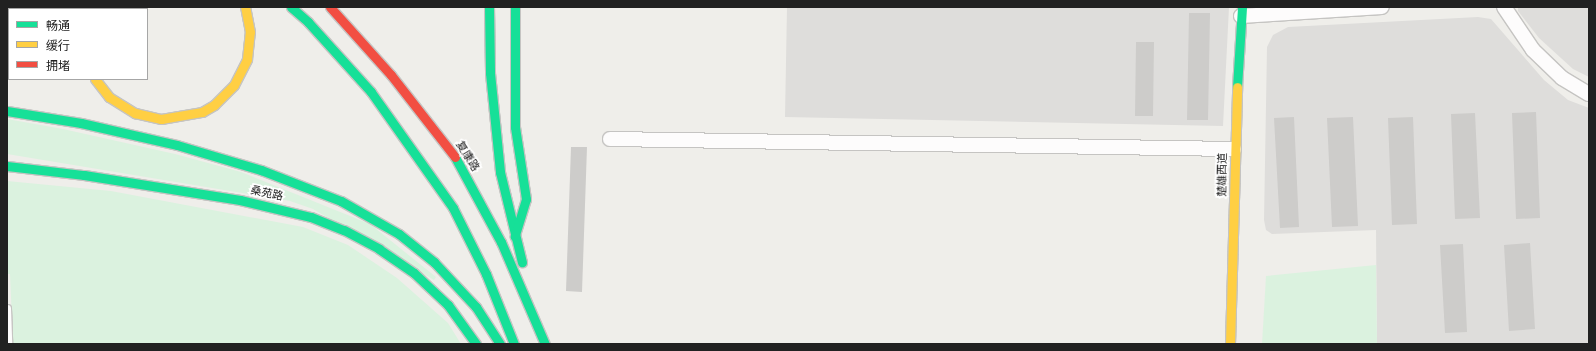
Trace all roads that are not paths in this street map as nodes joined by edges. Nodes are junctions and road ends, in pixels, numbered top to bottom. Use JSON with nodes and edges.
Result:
{"nodes":[{"id":1,"x":245,"y":7,"type":"edge"},
{"id":2,"x":291,"y":7,"type":"edge"},
{"id":3,"x":330,"y":7,"type":"edge"},
{"id":4,"x":489,"y":7,"type":"edge"},
{"id":5,"x":515,"y":7,"type":"edge"},
{"id":6,"x":1382,"y":7,"type":"edge"},
{"id":7,"x":1504,"y":7,"type":"edge"},
{"id":8,"x":1242,"y":12,"type":"edge"},
{"id":9,"x":96,"y":80,"type":"edge"},
{"id":10,"x":1589,"y":94,"type":"edge"},
{"id":11,"x":7,"y":111,"type":"edge"},
{"id":12,"x":610,"y":139,"type":"dead end"},
{"id":13,"x":1234,"y":149,"type":"junction"},
{"id":14,"x":7,"y":166,"type":"edge"},
{"id":15,"x":515,"y":236,"type":"junction"},
{"id":16,"x":7,"y":308,"type":"edge"},
{"id":17,"x":8,"y":344,"type":"edge"},
{"id":18,"x":476,"y":344,"type":"edge"},
{"id":19,"x":500,"y":344,"type":"edge"},
{"id":20,"x":514,"y":344,"type":"edge"},
{"id":21,"x":544,"y":344,"type":"edge"},
{"id":22,"x":1230,"y":344,"type":"edge"}],
"edges":[{"from":1,"to":9,"type":"main road"},
{"from":2,"to":20,"type":"main road"},
{"from":3,"to":21,"type":"main road","name":"复康路"},
{"from":4,"to":15,"type":"main road"},
{"from":5,"to":15,"type":"main road"},
{"from":6,"to":8,"type":"street"},
{"from":7,"to":10,"type":"street"},
{"from":8,"to":13,"type":"main road","name":"楚雄西道"},
{"from":11,"to":19,"type":"main road"},
{"from":12,"to":13,"type":"street"},
{"from":13,"to":22,"type":"main road","name":"楚雄西道"},
{"from":14,"to":18,"type":"main road","name":"桑苑路"},
{"from":15,"to":21,"type":"main road"},
{"from":16,"to":17,"type":"lane"}]}
